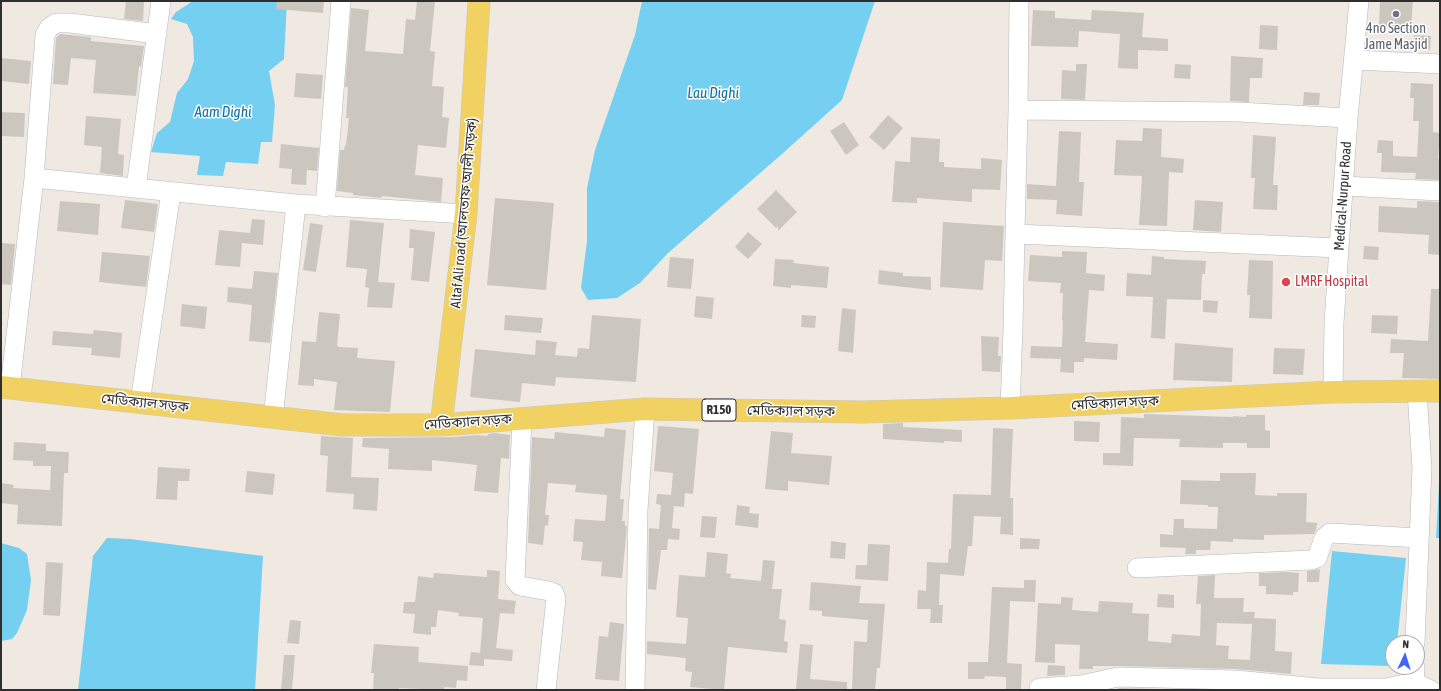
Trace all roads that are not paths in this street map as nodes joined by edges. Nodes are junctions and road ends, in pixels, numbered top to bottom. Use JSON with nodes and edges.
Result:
{"nodes":[{"id":1,"x":161,"y":1,"type":"edge"},
{"id":2,"x":341,"y":1,"type":"edge"},
{"id":3,"x":479,"y":1,"type":"edge"},
{"id":4,"x":1019,"y":1,"type":"edge"},
{"id":5,"x":1359,"y":1,"type":"edge"},
{"id":6,"x":157,"y":34,"type":"junction"},
{"id":7,"x":1355,"y":60,"type":"junction"},
{"id":8,"x":1440,"y":64,"type":"edge"},
{"id":9,"x":1018,"y":110,"type":"junction"},
{"id":10,"x":1348,"y":118,"type":"junction"},
{"id":11,"x":34,"y":178,"type":"junction"},
{"id":12,"x":1344,"y":186,"type":"junction"},
{"id":13,"x":136,"y":188,"type":"junction"},
{"id":14,"x":1440,"y":191,"type":"edge"},
{"id":15,"x":171,"y":192,"type":"junction"},
{"id":16,"x":296,"y":204,"type":"junction"},
{"id":17,"x":325,"y":207,"type":"junction"},
{"id":18,"x":466,"y":214,"type":"junction"},
{"id":19,"x":1015,"y":234,"type":"junction"},
{"id":20,"x":1339,"y":248,"type":"junction"},
{"id":21,"x":6,"y":388,"type":"edge"},
{"id":22,"x":1440,"y":391,"type":"edge"},
{"id":23,"x":1333,"y":392,"type":"junction"},
{"id":24,"x":1417,"y":392,"type":"junction"},
{"id":25,"x":140,"y":403,"type":"junction"},
{"id":26,"x":1010,"y":408,"type":"junction"},
{"id":27,"x":645,"y":409,"type":"junction"},
{"id":28,"x":273,"y":418,"type":"junction"},
{"id":29,"x":522,"y":418,"type":"junction"},
{"id":30,"x":441,"y":425,"type":"junction"},
{"id":31,"x":1419,"y":538,"type":"junction"},
{"id":32,"x":1138,"y":568,"type":"dead end"},
{"id":33,"x":1415,"y":635,"type":"edge"},
{"id":34,"x":1420,"y":680,"type":"edge"},
{"id":35,"x":1039,"y":688,"type":"dead end"},
{"id":36,"x":546,"y":690,"type":"edge"},
{"id":37,"x":635,"y":690,"type":"edge"}],
"edges":[{"from":1,"to":6,"type":"street"},
{"from":2,"to":17,"type":"street"},
{"from":3,"to":18,"type":"main road","name":"Altaf Ali road (আলতাফ আলী সড়ক)"},
{"from":4,"to":9,"type":"street"},
{"from":5,"to":7,"type":"street","name":"Medical-Nurpur Road"},
{"from":6,"to":11,"type":"street"},
{"from":6,"to":13,"type":"street"},
{"from":7,"to":8,"type":"street"},
{"from":7,"to":10,"type":"street","name":"Medical-Nurpur Road"},
{"from":9,"to":10,"type":"street"},
{"from":9,"to":19,"type":"street"},
{"from":10,"to":12,"type":"street","name":"Medical-Nurpur Road"},
{"from":11,"to":13,"type":"street"},
{"from":11,"to":21,"type":"street"},
{"from":12,"to":14,"type":"street"},
{"from":12,"to":20,"type":"street","name":"Medical-Nurpur Road"},
{"from":13,"to":15,"type":"street"},
{"from":15,"to":16,"type":"street"},
{"from":15,"to":25,"type":"street"},
{"from":16,"to":17,"type":"street"},
{"from":16,"to":28,"type":"street"},
{"from":17,"to":18,"type":"street"},
{"from":18,"to":30,"type":"main road","name":"Altaf Ali road (আলতাফ আলী সড়ক)"},
{"from":19,"to":20,"type":"street"},
{"from":19,"to":26,"type":"street"},
{"from":20,"to":23,"type":"street","name":"Medical-Nurpur Road"},
{"from":21,"to":25,"type":"main road","name":"মেডিক্যাল সড়ক","number":"R150"},
{"from":22,"to":24,"type":"main road","name":"মেডিক্যাল সড়ক","number":"R150"},
{"from":23,"to":24,"type":"main road","name":"মেডিক্যাল সড়ক","number":"R150"},
{"from":23,"to":26,"type":"main road","name":"মেডিক্যাল সড়ক","number":"R150"},
{"from":24,"to":31,"type":"street"},
{"from":25,"to":28,"type":"main road","name":"মেডিক্যাল সড়ক","number":"R150"},
{"from":26,"to":27,"type":"main road","name":"মেডিক্যাল সড়ক","number":"R150"},
{"from":27,"to":29,"type":"main road","name":"মেডিক্যাল সড়ক","number":"R150"},
{"from":27,"to":37,"type":"street"},
{"from":28,"to":30,"type":"main road","name":"মেডিক্যাল সড়ক","number":"R150"},
{"from":29,"to":30,"type":"main road","name":"মেডিক্যাল সড়ক","number":"R150"},
{"from":29,"to":36,"type":"street"},
{"from":31,"to":32,"type":"street"},
{"from":31,"to":33,"type":"street"},
{"from":34,"to":35,"type":"street"}]}
